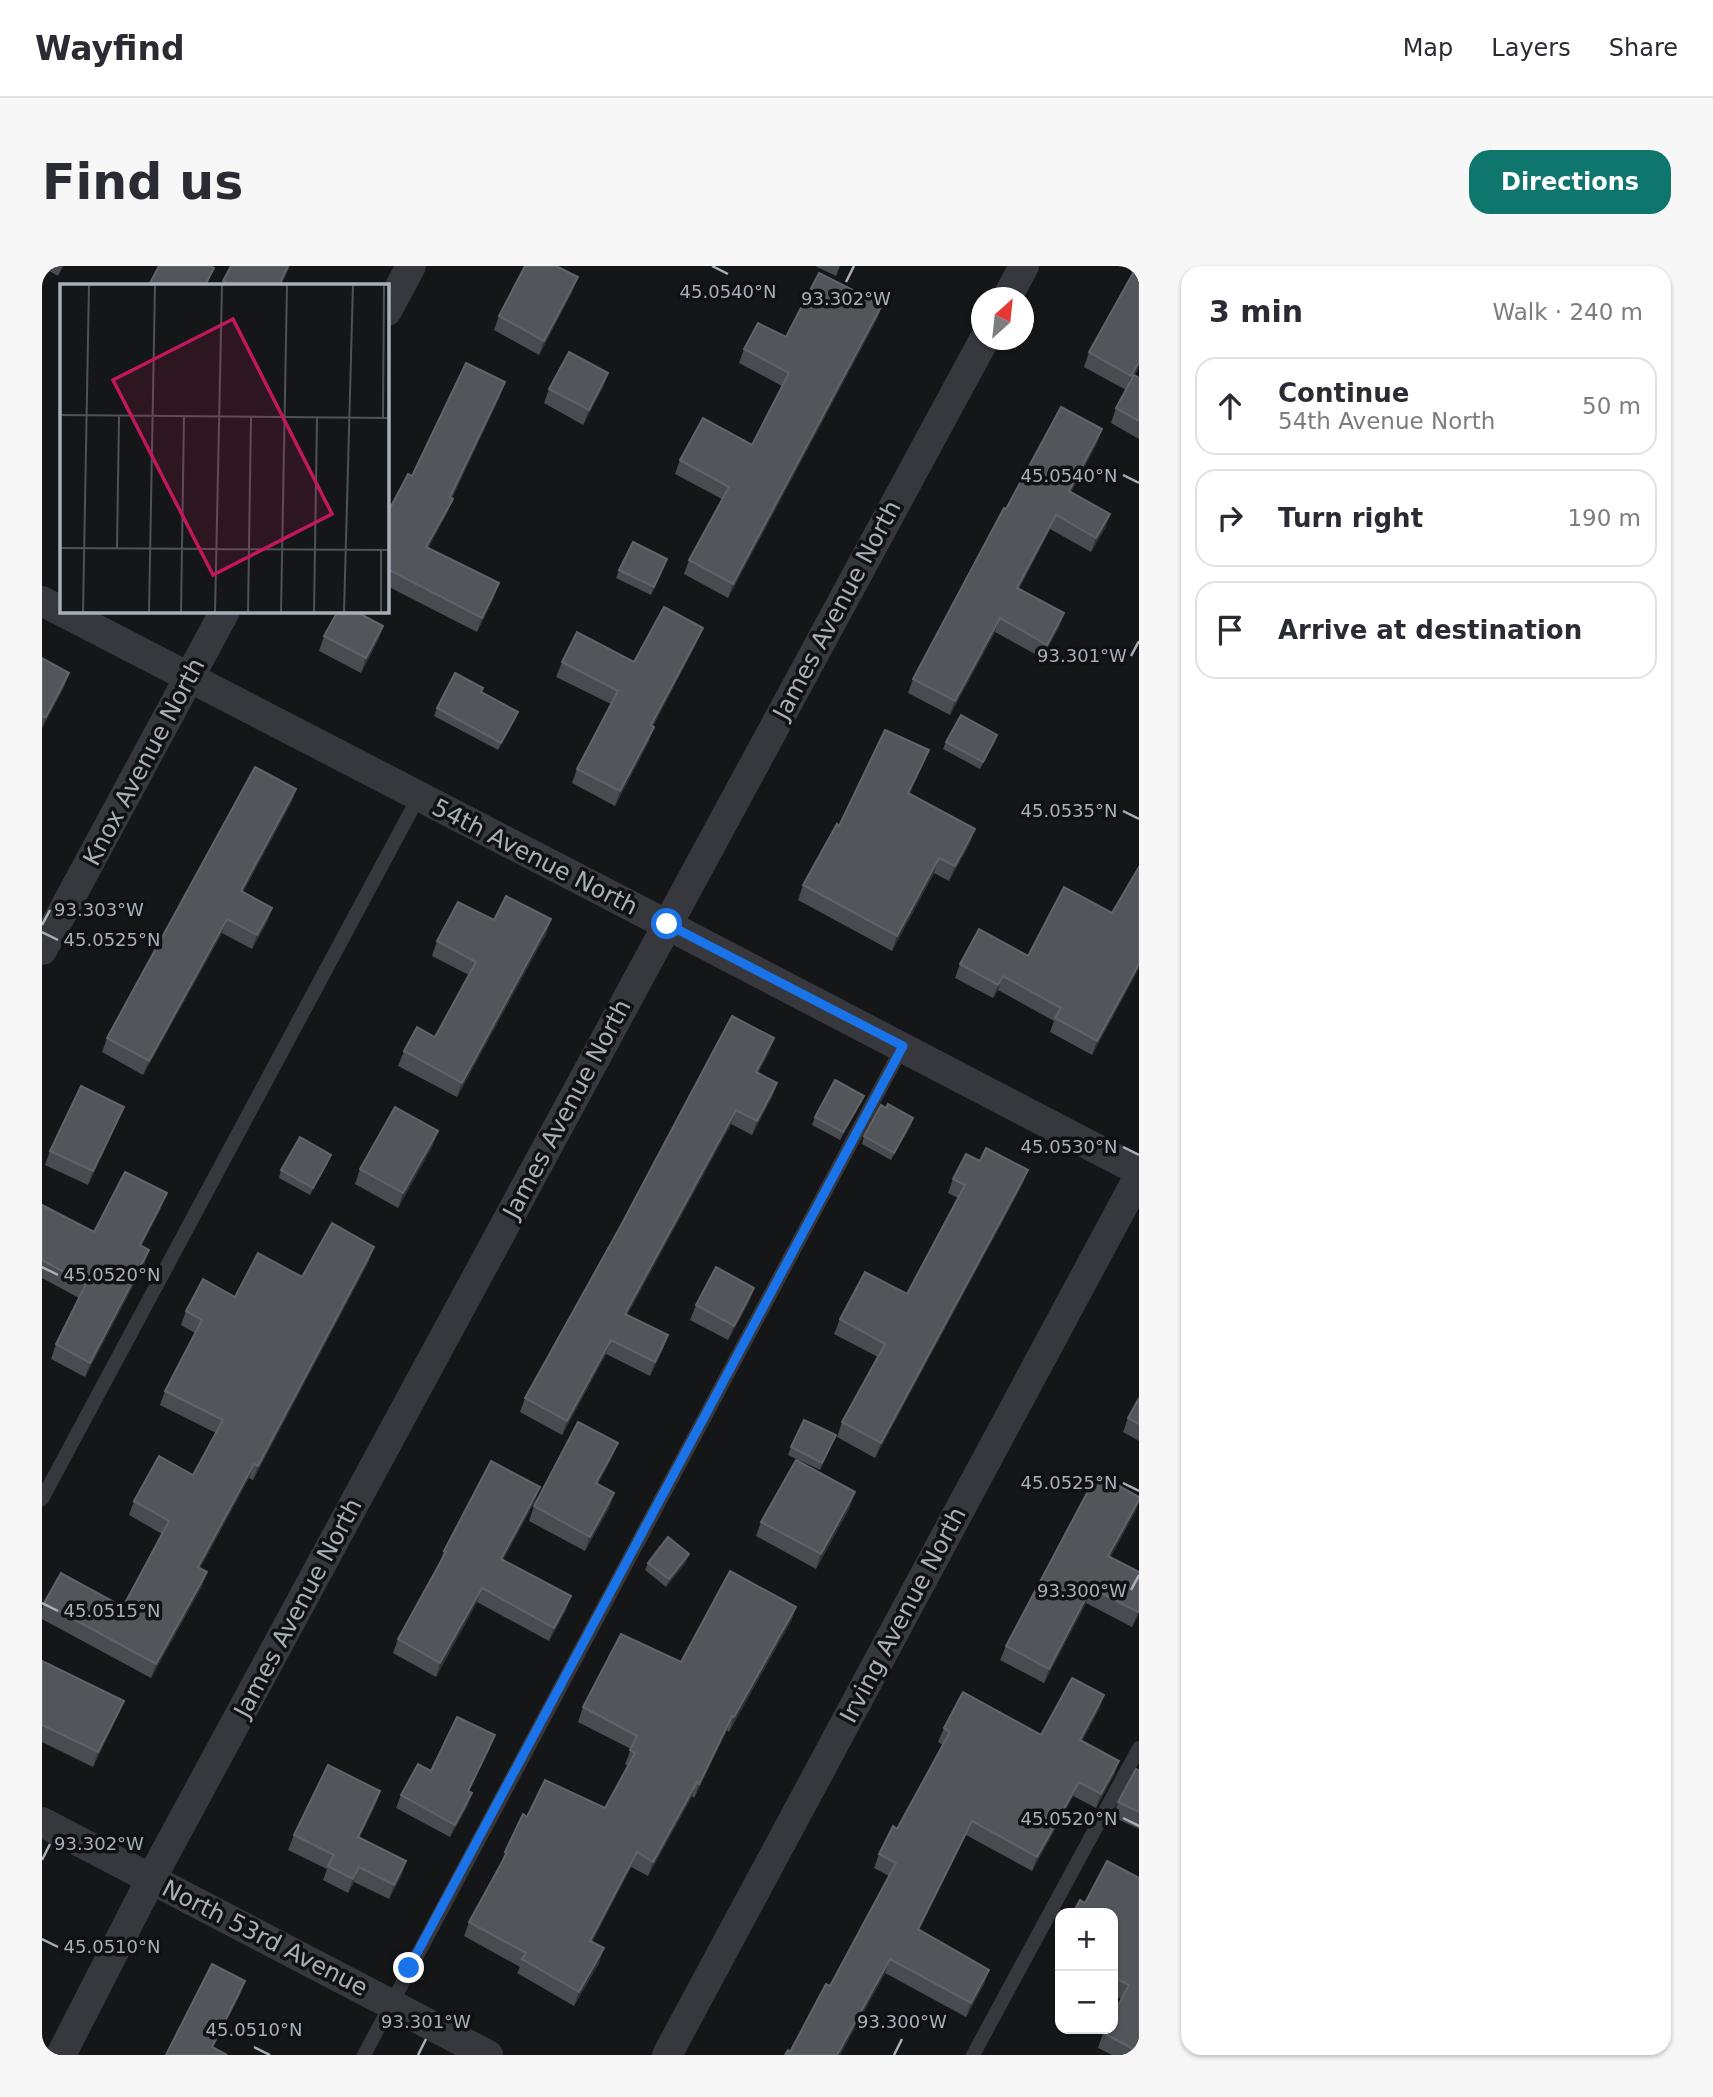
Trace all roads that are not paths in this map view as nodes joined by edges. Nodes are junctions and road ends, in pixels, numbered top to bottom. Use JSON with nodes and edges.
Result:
{"nodes":[{"id":1,"x":411,"y":266,"type":"edge"},
{"id":2,"x":1024,"y":266,"type":"edge"},
{"id":3,"x":1013,"y":287,"type":"edge"},
{"id":4,"x":388,"y":309,"type":"edge"},
{"id":5,"x":979,"y":350,"type":"edge"},
{"id":6,"x":42,"y":601,"type":"edge"},
{"id":7,"x":60,"y":610,"type":"edge"},
{"id":8,"x":63,"y":612,"type":"edge"},
{"id":9,"x":224,"y":612,"type":"edge"},
{"id":10,"x":189,"y":678,"type":"junction"},
{"id":11,"x":418,"y":798,"type":"junction"},
{"id":12,"x":667,"y":924,"type":"junction"},
{"id":13,"x":42,"y":950,"type":"edge"},
{"id":14,"x":903,"y":1046,"type":"junction"},
{"id":15,"x":1139,"y":1173,"type":"edge"},
{"id":16,"x":42,"y":1499,"type":"edge"},
{"id":17,"x":1139,"y":1748,"type":"edge"},
{"id":18,"x":42,"y":1822,"type":"edge"},
{"id":19,"x":151,"y":1879,"type":"junction"},
{"id":20,"x":391,"y":2002,"type":"junction"},
{"id":21,"x":61,"y":2055,"type":"edge"},
{"id":22,"x":364,"y":2055,"type":"edge"},
{"id":23,"x":488,"y":2055,"type":"edge"},
{"id":24,"x":667,"y":2055,"type":"edge"},
{"id":25,"x":974,"y":2055,"type":"edge"}],
"edges":[{"from":1,"to":4,"type":"street"},
{"from":2,"to":3,"type":"street"},
{"from":5,"to":12,"type":"street","name":"James Avenue North"},
{"from":6,"to":7,"type":"street","name":"54th Avenue North"},
{"from":8,"to":10,"type":"street","name":"54th Avenue North"},
{"from":9,"to":10,"type":"street","name":"Knox Avenue North"},
{"from":10,"to":11,"type":"street","name":"54th Avenue North"},
{"from":10,"to":13,"type":"street","name":"Knox Avenue North"},
{"from":11,"to":12,"type":"street","name":"54th Avenue North"},
{"from":11,"to":16,"type":"lane"},
{"from":12,"to":14,"type":"street","name":"54th Avenue North"},
{"from":12,"to":19,"type":"street","name":"James Avenue North"},
{"from":14,"to":15,"type":"street","name":"54th Avenue North"},
{"from":14,"to":20,"type":"lane"},
{"from":15,"to":24,"type":"street","name":"Irving Avenue North"},
{"from":17,"to":25,"type":"lane"},
{"from":18,"to":19,"type":"street","name":"North 53rd Avenue"},
{"from":19,"to":20,"type":"street","name":"North 53rd Avenue"},
{"from":19,"to":21,"type":"street","name":"James Avenue North"},
{"from":20,"to":22,"type":"lane"},
{"from":20,"to":23,"type":"street","name":"North 53rd Avenue"}]}
